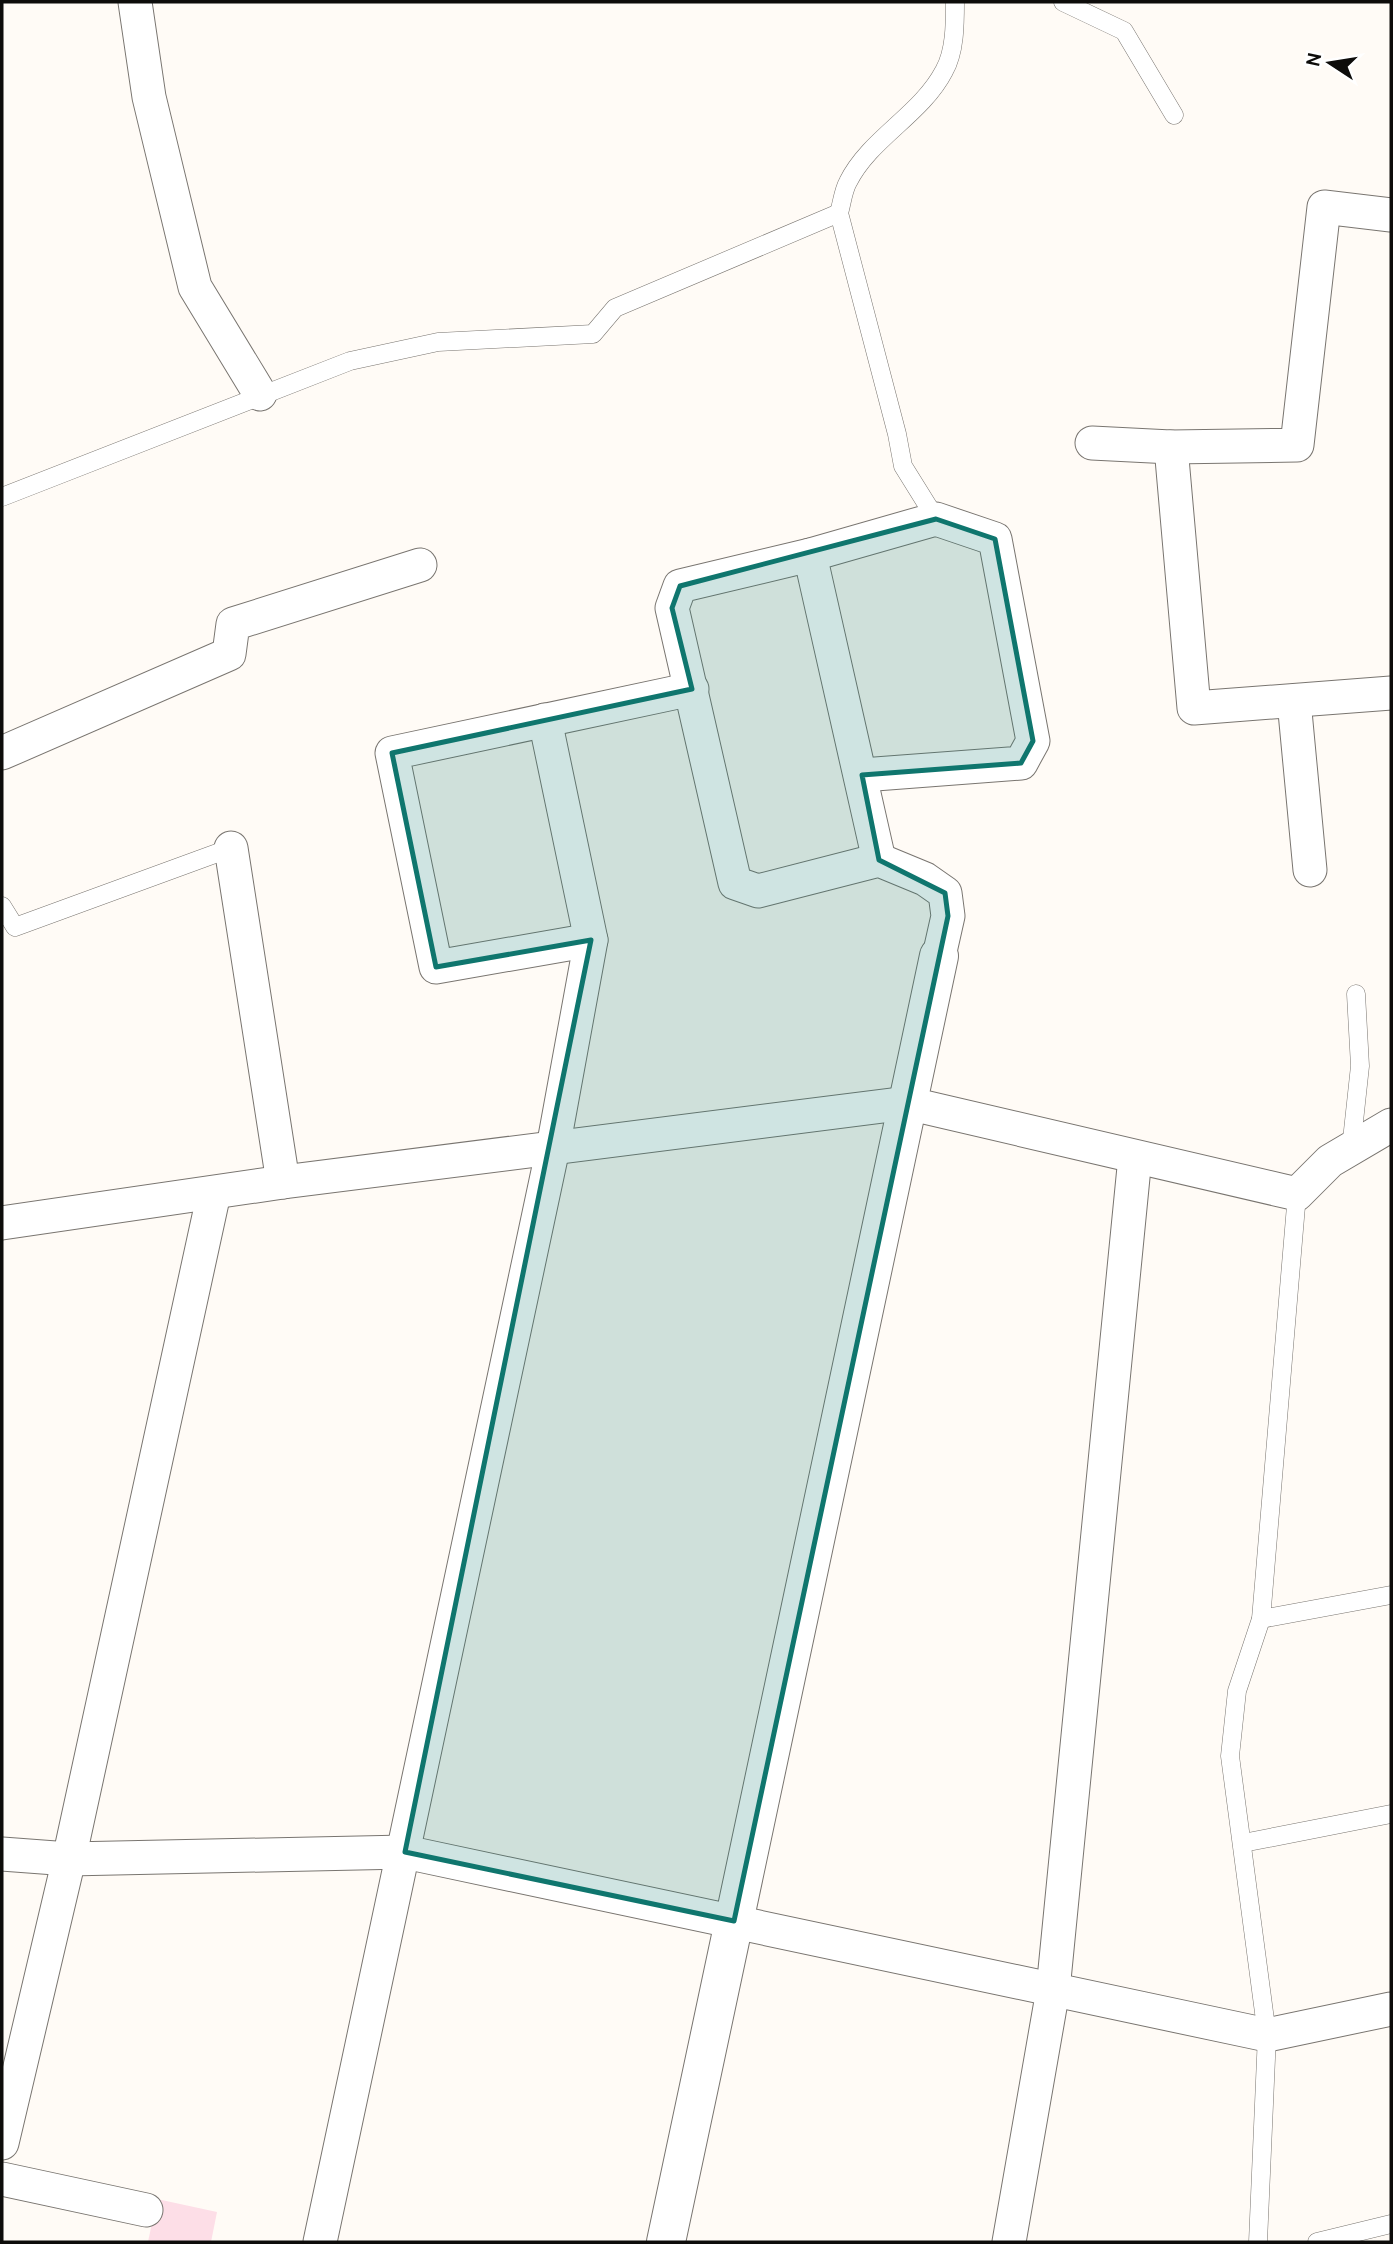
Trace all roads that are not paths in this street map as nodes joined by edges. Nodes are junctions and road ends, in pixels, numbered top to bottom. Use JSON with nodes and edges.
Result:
{"nodes":[{"id":1,"x":135,"y":2,"type":"edge"},
{"id":2,"x":955,"y":2,"type":"edge"},
{"id":3,"x":1063,"y":2,"type":"edge"},
{"id":4,"x":1174,"y":115,"type":"dead end"},
{"id":5,"x":839,"y":213,"type":"junction"},
{"id":6,"x":1391,"y":215,"type":"edge"},
{"id":7,"x":260,"y":394,"type":"junction"},
{"id":8,"x":1092,"y":443,"type":"dead end"},
{"id":9,"x":1171,"y":447,"type":"junction"},
{"id":10,"x":2,"y":497,"type":"edge"},
{"id":11,"x":936,"y":519,"type":"junction"},
{"id":12,"x":810,"y":555,"type":"junction"},
{"id":13,"x":420,"y":565,"type":"dead end"},
{"id":14,"x":692,"y":689,"type":"junction"},
{"id":15,"x":1391,"y":693,"type":"edge"},
{"id":16,"x":1294,"y":701,"type":"junction"},
{"id":17,"x":545,"y":720,"type":"junction"},
{"id":18,"x":2,"y":753,"type":"edge"},
{"id":19,"x":862,"y":775,"type":"junction"},
{"id":20,"x":231,"y":848,"type":"joint"},
{"id":21,"x":879,"y":860,"type":"junction"},
{"id":22,"x":1310,"y":870,"type":"dead end"},
{"id":23,"x":2,"y":906,"type":"edge"},
{"id":24,"x":591,"y":940,"type":"junction"},
{"id":25,"x":939,"y":956,"type":"joint"},
{"id":26,"x":1356,"y":993,"type":"dead end"},
{"id":27,"x":907,"y":1103,"type":"junction"},
{"id":28,"x":1391,"y":1125,"type":"edge"},
{"id":29,"x":553,"y":1148,"type":"junction"},
{"id":30,"x":1351,"y":1149,"type":"junction"},
{"id":31,"x":1135,"y":1157,"type":"junction"},
{"id":32,"x":283,"y":1182,"type":"junction"},
{"id":33,"x":214,"y":1193,"type":"junction"},
{"id":34,"x":1297,"y":1194,"type":"junction"},
{"id":35,"x":2,"y":1223,"type":"edge"},
{"id":36,"x":1391,"y":1595,"type":"edge"},
{"id":37,"x":1261,"y":1619,"type":"junction"},
{"id":38,"x":1391,"y":1814,"type":"edge"},
{"id":39,"x":1243,"y":1843,"type":"junction"},
{"id":40,"x":405,"y":1852,"type":"junction"},
{"id":41,"x":2,"y":1854,"type":"edge"},
{"id":42,"x":69,"y":1859,"type":"junction"},
{"id":43,"x":734,"y":1921,"type":"junction"},
{"id":44,"x":1053,"y":1990,"type":"junction"},
{"id":45,"x":1391,"y":2009,"type":"edge"},
{"id":46,"x":1267,"y":2035,"type":"junction"},
{"id":47,"x":2,"y":2143,"type":"edge"},
{"id":48,"x":2,"y":2179,"type":"edge"},
{"id":49,"x":146,"y":2210,"type":"dead end"},
{"id":50,"x":1391,"y":2224,"type":"edge"},
{"id":51,"x":320,"y":2242,"type":"edge"},
{"id":52,"x":666,"y":2242,"type":"edge"},
{"id":53,"x":1009,"y":2242,"type":"edge"},
{"id":54,"x":1258,"y":2242,"type":"edge"},
{"id":55,"x":1317,"y":2242,"type":"edge"}],
"edges":[{"from":1,"to":7,"type":"street"},
{"from":2,"to":5,"type":"lane"},
{"from":3,"to":4,"type":"lane"},
{"from":5,"to":7,"type":"lane"},
{"from":5,"to":11,"type":"lane"},
{"from":6,"to":9,"type":"street"},
{"from":7,"to":10,"type":"lane"},
{"from":8,"to":9,"type":"street"},
{"from":9,"to":16,"type":"street"},
{"from":11,"to":12,"type":"street"},
{"from":11,"to":19,"type":"street"},
{"from":12,"to":14,"type":"street"},
{"from":12,"to":19,"type":"street"},
{"from":13,"to":18,"type":"street"},
{"from":14,"to":17,"type":"street"},
{"from":14,"to":21,"type":"street"},
{"from":15,"to":16,"type":"street"},
{"from":16,"to":22,"type":"street"},
{"from":17,"to":24,"type":"street"},
{"from":17,"to":24,"type":"street"},
{"from":19,"to":21,"type":"street"},
{"from":20,"to":23,"type":"lane"},
{"from":20,"to":32,"type":"street"},
{"from":21,"to":25,"type":"street"},
{"from":24,"to":29,"type":"street"},
{"from":25,"to":27,"type":"street"},
{"from":26,"to":30,"type":"lane"},
{"from":27,"to":29,"type":"street"},
{"from":27,"to":31,"type":"street"},
{"from":27,"to":43,"type":"street"},
{"from":28,"to":30,"type":"street"},
{"from":29,"to":32,"type":"street"},
{"from":29,"to":40,"type":"street"},
{"from":30,"to":34,"type":"street"},
{"from":31,"to":34,"type":"street"},
{"from":31,"to":44,"type":"street"},
{"from":32,"to":33,"type":"street"},
{"from":33,"to":35,"type":"street"},
{"from":33,"to":42,"type":"street"},
{"from":34,"to":37,"type":"lane"},
{"from":36,"to":37,"type":"lane"},
{"from":37,"to":39,"type":"lane"},
{"from":38,"to":39,"type":"lane"},
{"from":39,"to":46,"type":"lane"},
{"from":40,"to":42,"type":"street"},
{"from":40,"to":43,"type":"street"},
{"from":40,"to":51,"type":"street"},
{"from":41,"to":42,"type":"street"},
{"from":42,"to":47,"type":"street"},
{"from":43,"to":44,"type":"street"},
{"from":43,"to":52,"type":"street"},
{"from":44,"to":46,"type":"street"},
{"from":44,"to":53,"type":"street"},
{"from":45,"to":46,"type":"street"},
{"from":46,"to":54,"type":"lane"},
{"from":48,"to":49,"type":"street"},
{"from":50,"to":55,"type":"lane"}]}
